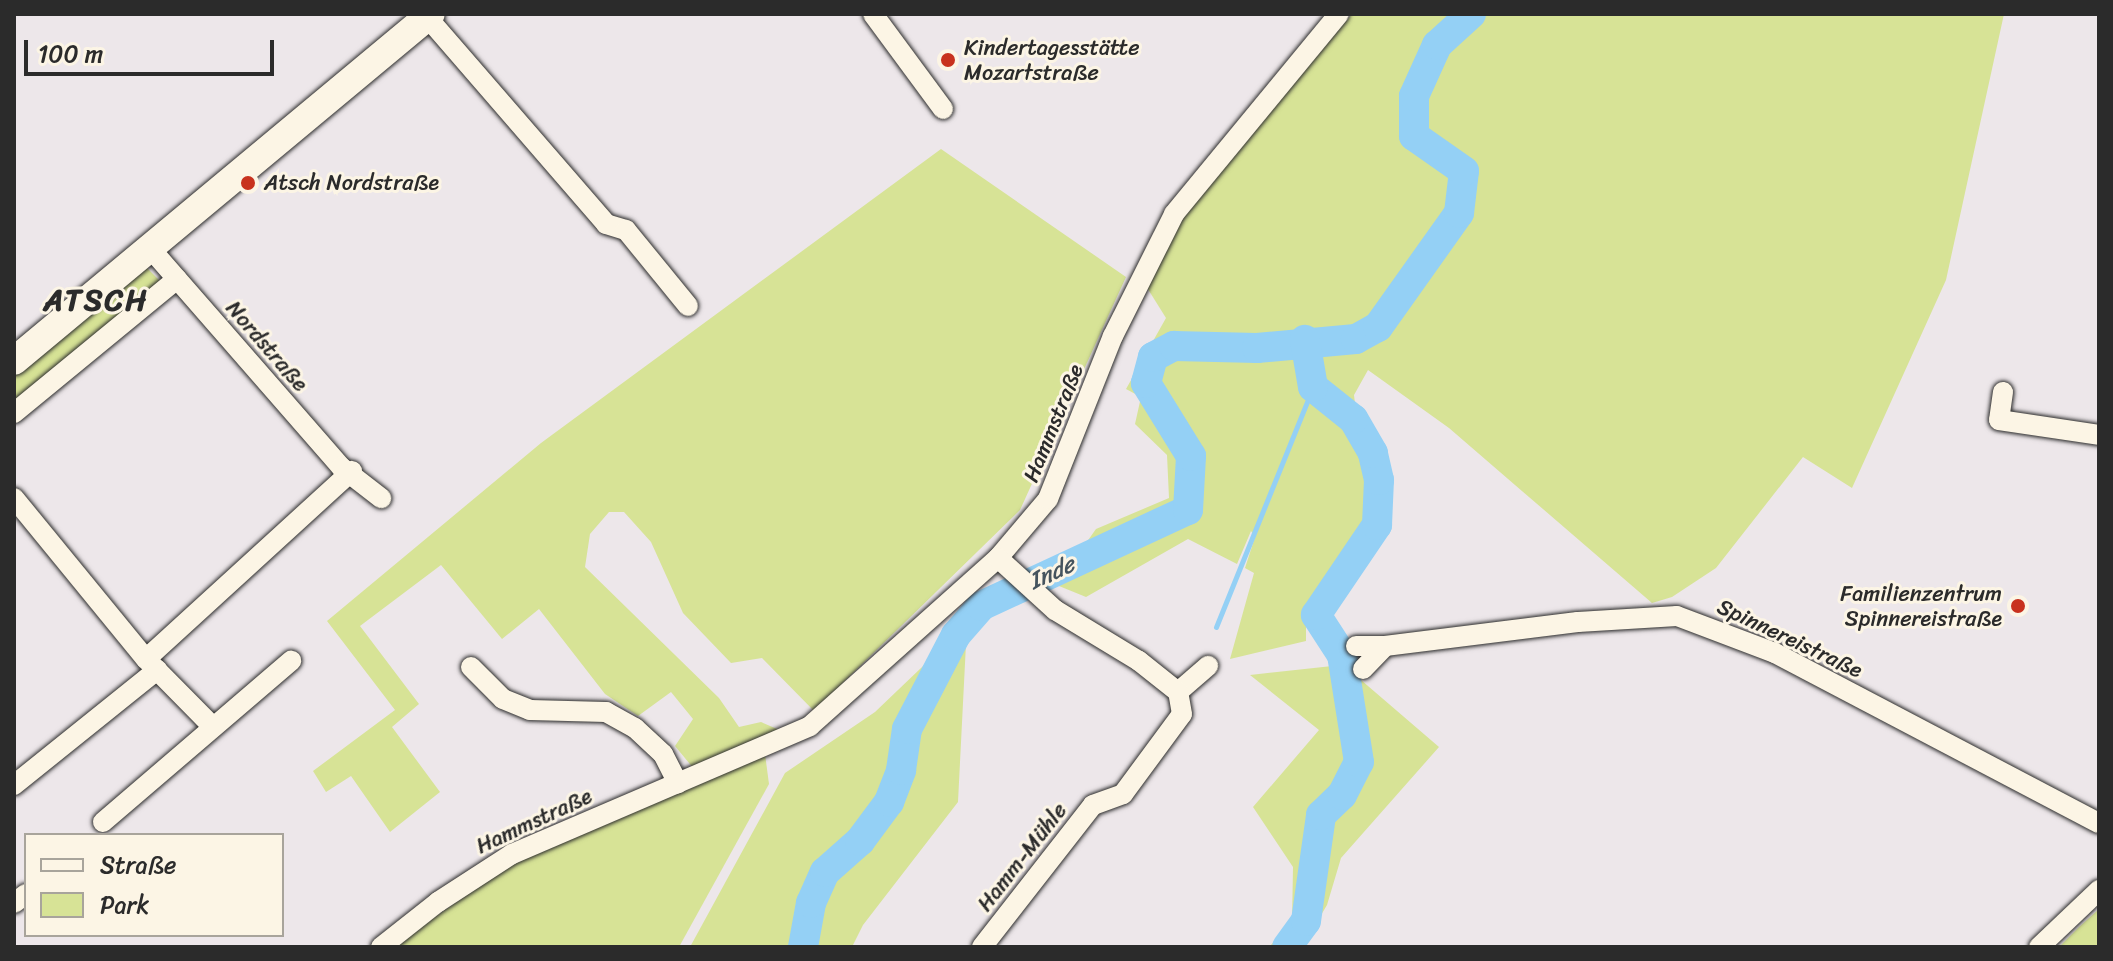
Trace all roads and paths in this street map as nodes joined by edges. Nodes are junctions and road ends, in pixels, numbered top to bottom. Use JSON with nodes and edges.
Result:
{"nodes":[{"id":1,"x":873,"y":14,"type":"edge"},
{"id":2,"x":1339,"y":14,"type":"edge"},
{"id":3,"x":417,"y":18,"type":"edge"},
{"id":4,"x":943,"y":109,"type":"dead end"},
{"id":5,"x":150,"y":248,"type":"junction"},
{"id":6,"x":177,"y":279,"type":"junction"},
{"id":7,"x":688,"y":306,"type":"dead end"},
{"id":8,"x":14,"y":361,"type":"edge"},
{"id":9,"x":2003,"y":392,"type":"dead end"},
{"id":10,"x":14,"y":413,"type":"edge"},
{"id":11,"x":2099,"y":435,"type":"edge"},
{"id":12,"x":352,"y":471,"type":"junction"},
{"id":13,"x":14,"y":498,"type":"edge"},
{"id":14,"x":381,"y":498,"type":"dead end"},
{"id":15,"x":1004,"y":565,"type":"junction"},
{"id":16,"x":1356,"y":646,"type":"dead end"},
{"id":17,"x":1385,"y":646,"type":"junction"},
{"id":18,"x":291,"y":661,"type":"dead end"},
{"id":19,"x":152,"y":664,"type":"junction"},
{"id":20,"x":1208,"y":666,"type":"dead end"},
{"id":21,"x":471,"y":667,"type":"dead end"},
{"id":22,"x":1363,"y":669,"type":"dead end"},
{"id":23,"x":1178,"y":692,"type":"junction"},
{"id":24,"x":213,"y":727,"type":"junction"},
{"id":25,"x":678,"y":783,"type":"junction"},
{"id":26,"x":14,"y":785,"type":"edge"},
{"id":27,"x":103,"y":822,"type":"dead end"},
{"id":28,"x":2099,"y":823,"type":"edge"},
{"id":29,"x":2099,"y":890,"type":"edge"},
{"id":30,"x":381,"y":947,"type":"edge"},
{"id":31,"x":982,"y":947,"type":"edge"},
{"id":32,"x":2039,"y":947,"type":"edge"}],
"edges":[{"from":1,"to":4,"type":"street"},
{"from":2,"to":15,"type":"street","name":"Hammstraße"},
{"from":3,"to":5,"type":"main road"},
{"from":3,"to":7,"type":"street"},
{"from":5,"to":6,"type":"street","name":"Nordstraße"},
{"from":5,"to":8,"type":"main road"},
{"from":6,"to":10,"type":"street"},
{"from":6,"to":12,"type":"street","name":"Nordstraße"},
{"from":9,"to":11,"type":"street"},
{"from":12,"to":14,"type":"street","name":"Nordstraße"},
{"from":12,"to":19,"type":"street"},
{"from":13,"to":19,"type":"street"},
{"from":15,"to":23,"type":"street"},
{"from":15,"to":25,"type":"street","name":"Hammstraße"},
{"from":16,"to":17,"type":"street","name":"Spinnereistraße"},
{"from":17,"to":22,"type":"street"},
{"from":17,"to":28,"type":"street","name":"Spinnereistraße"},
{"from":18,"to":24,"type":"street"},
{"from":19,"to":24,"type":"street"},
{"from":19,"to":26,"type":"street"},
{"from":20,"to":23,"type":"street"},
{"from":21,"to":25,"type":"street"},
{"from":23,"to":31,"type":"street","name":"Hamm-Mühle"},
{"from":24,"to":27,"type":"street"},
{"from":25,"to":30,"type":"street","name":"Hammstraße"},
{"from":29,"to":32,"type":"street"}]}
